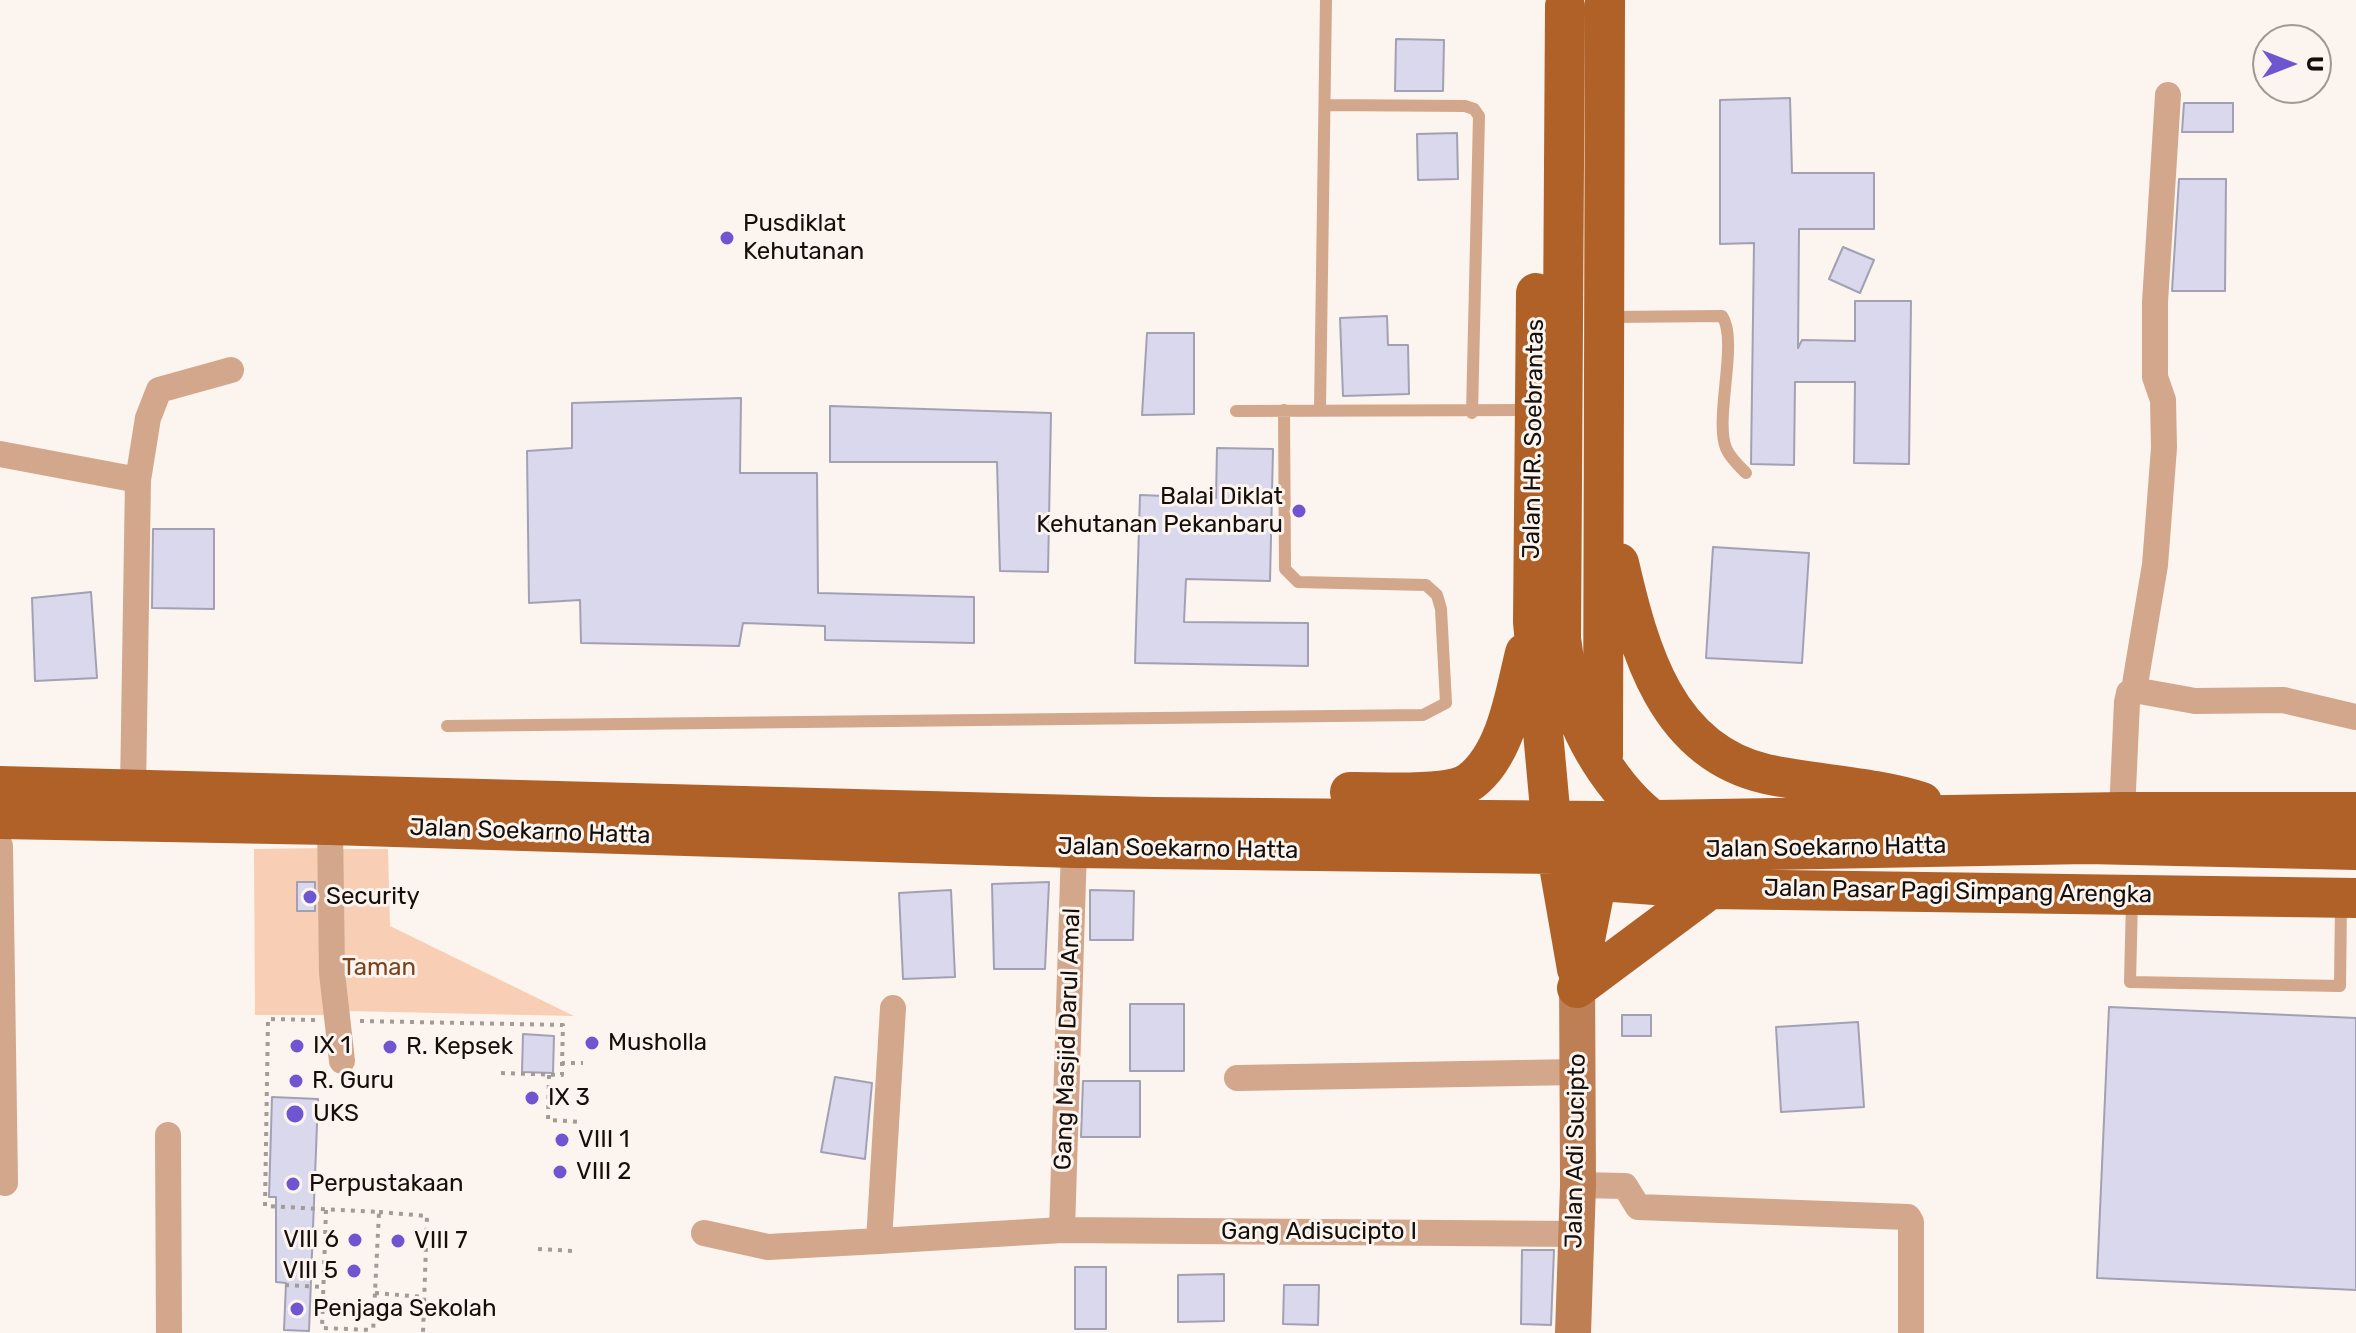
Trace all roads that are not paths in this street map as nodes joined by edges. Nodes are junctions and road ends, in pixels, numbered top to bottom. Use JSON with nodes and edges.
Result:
{"nodes":[{"id":1,"x":1326,"y":0,"type":"edge"},
{"id":2,"x":1605,"y":0,"type":"edge"},
{"id":3,"x":1565,"y":3,"type":"edge"},
{"id":4,"x":2168,"y":95,"type":"dead end"},
{"id":5,"x":1325,"y":105,"type":"junction"},
{"id":6,"x":1604,"y":317,"type":"junction"},
{"id":7,"x":231,"y":370,"type":"dead end"},
{"id":8,"x":1320,"y":409,"type":"junction"},
{"id":9,"x":1532,"y":409,"type":"junction"},
{"id":10,"x":1284,"y":410,"type":"junction"},
{"id":11,"x":1236,"y":411,"type":"dead end"},
{"id":12,"x":1472,"y":413,"type":"junction"},
{"id":13,"x":0,"y":454,"type":"edge"},
{"id":14,"x":1746,"y":473,"type":"dead end"},
{"id":15,"x":138,"y":480,"type":"junction"},
{"id":16,"x":1603,"y":497,"type":"junction"},
{"id":17,"x":1547,"y":630,"type":"junction"},
{"id":18,"x":2134,"y":690,"type":"junction"},
{"id":19,"x":2356,"y":717,"type":"edge"},
{"id":20,"x":447,"y":726,"type":"dead end"},
{"id":21,"x":0,"y":786,"type":"edge"},
{"id":22,"x":133,"y":789,"type":"junction"},
{"id":23,"x":2122,"y":812,"type":"junction"},
{"id":24,"x":2356,"y":812,"type":"edge"},
{"id":25,"x":475,"y":813,"type":"junction"},
{"id":26,"x":1965,"y":815,"type":"junction"},
{"id":27,"x":1152,"y":817,"type":"junction"},
{"id":28,"x":0,"y":819,"type":"edge"},
{"id":29,"x":330,"y":825,"type":"junction"},
{"id":30,"x":0,"y":846,"type":"edge"},
{"id":31,"x":1074,"y":848,"type":"junction"},
{"id":32,"x":2356,"y":850,"type":"edge"},
{"id":33,"x":1577,"y":851,"type":"junction"},
{"id":34,"x":1710,"y":889,"type":"junction"},
{"id":35,"x":2351,"y":889,"type":"edge"},
{"id":36,"x":2133,"y":895,"type":"junction"},
{"id":37,"x":1577,"y":978,"type":"junction"},
{"id":38,"x":893,"y":1008,"type":"dead end"},
{"id":39,"x":342,"y":1061,"type":"dead end"},
{"id":40,"x":1577,"y":1072,"type":"junction"},
{"id":41,"x":1237,"y":1078,"type":"dead end"},
{"id":42,"x":168,"y":1135,"type":"dead end"},
{"id":43,"x":5,"y":1183,"type":"dead end"},
{"id":44,"x":1578,"y":1185,"type":"junction"},
{"id":45,"x":1062,"y":1230,"type":"junction"},
{"id":46,"x":704,"y":1233,"type":"dead end"},
{"id":47,"x":1575,"y":1234,"type":"junction"},
{"id":48,"x":879,"y":1241,"type":"junction"},
{"id":49,"x":169,"y":1333,"type":"edge"},
{"id":50,"x":1573,"y":1333,"type":"edge"},
{"id":51,"x":1911,"y":1333,"type":"edge"}],
"edges":[{"from":1,"to":5,"type":"lane"},
{"from":2,"to":6,"type":"main road"},
{"from":3,"to":9,"type":"main road","name":"Jalan HR. Soebrantas"},
{"from":3,"to":17,"type":"main road"},
{"from":4,"to":18,"type":"street"},
{"from":5,"to":8,"type":"lane"},
{"from":5,"to":12,"type":"lane"},
{"from":6,"to":14,"type":"lane"},
{"from":6,"to":16,"type":"main road"},
{"from":7,"to":15,"type":"street"},
{"from":8,"to":10,"type":"lane"},
{"from":8,"to":12,"type":"lane"},
{"from":9,"to":12,"type":"lane"},
{"from":9,"to":17,"type":"main road","name":"Jalan HR. Soebrantas"},
{"from":10,"to":11,"type":"lane"},
{"from":10,"to":20,"type":"lane"},
{"from":13,"to":15,"type":"street"},
{"from":15,"to":22,"type":"street"},
{"from":16,"to":26,"type":"main road"},
{"from":16,"to":33,"type":"main road"},
{"from":17,"to":27,"type":"main road"},
{"from":17,"to":33,"type":"main road","name":"Jalan HR. Soebrantas"},
{"from":17,"to":35,"type":"main road"},
{"from":18,"to":19,"type":"street"},
{"from":18,"to":23,"type":"street"},
{"from":21,"to":22,"type":"main road","name":"Jalan Soekarno Hatta"},
{"from":22,"to":25,"type":"main road","name":"Jalan Soekarno Hatta"},
{"from":23,"to":24,"type":"main road","name":"Jalan Soekarno Hatta"},
{"from":23,"to":26,"type":"main road","name":"Jalan Soekarno Hatta"},
{"from":25,"to":27,"type":"main road","name":"Jalan Soekarno Hatta"},
{"from":25,"to":29,"type":"main road","name":"Jalan Soekarno Hatta"},
{"from":25,"to":31,"type":"main road","name":"Jalan Soekarno Hatta"},
{"from":26,"to":33,"type":"main road","name":"Jalan Soekarno Hatta"},
{"from":27,"to":33,"type":"main road","name":"Jalan Soekarno Hatta"},
{"from":28,"to":29,"type":"main road","name":"Jalan Soekarno Hatta"},
{"from":29,"to":39,"type":"street"},
{"from":30,"to":43,"type":"street"},
{"from":31,"to":33,"type":"main road","name":"Jalan Soekarno Hatta"},
{"from":31,"to":45,"type":"street","name":"Gang Masjid Darul Amal"},
{"from":32,"to":33,"type":"main road","name":"Jalan Soekarno Hatta"},
{"from":33,"to":34,"type":"main road","name":"Jalan Pasar Pagi Simpang Arengka"},
{"from":33,"to":37,"type":"main road","name":"Jalan Adi Sucipto"},
{"from":34,"to":36,"type":"main road","name":"Jalan Pasar Pagi Simpang Arengka"},
{"from":34,"to":37,"type":"main road"},
{"from":35,"to":36,"type":"main road","name":"Jalan Pasar Pagi Simpang Arengka"},
{"from":35,"to":36,"type":"lane"},
{"from":37,"to":40,"type":"main road","name":"Jalan Adi Sucipto"},
{"from":38,"to":48,"type":"street"},
{"from":40,"to":41,"type":"street"},
{"from":40,"to":44,"type":"main road","name":"Jalan Adi Sucipto"},
{"from":42,"to":49,"type":"street"},
{"from":44,"to":47,"type":"main road","name":"Jalan Adi Sucipto"},
{"from":44,"to":51,"type":"street"},
{"from":45,"to":47,"type":"street","name":"Gang Adisucipto I"},
{"from":45,"to":48,"type":"street","name":"Gang Adisucipto I"},
{"from":46,"to":48,"type":"street","name":"Gang Adisucipto I"},
{"from":47,"to":50,"type":"main road","name":"Jalan Adi Sucipto"}]}
